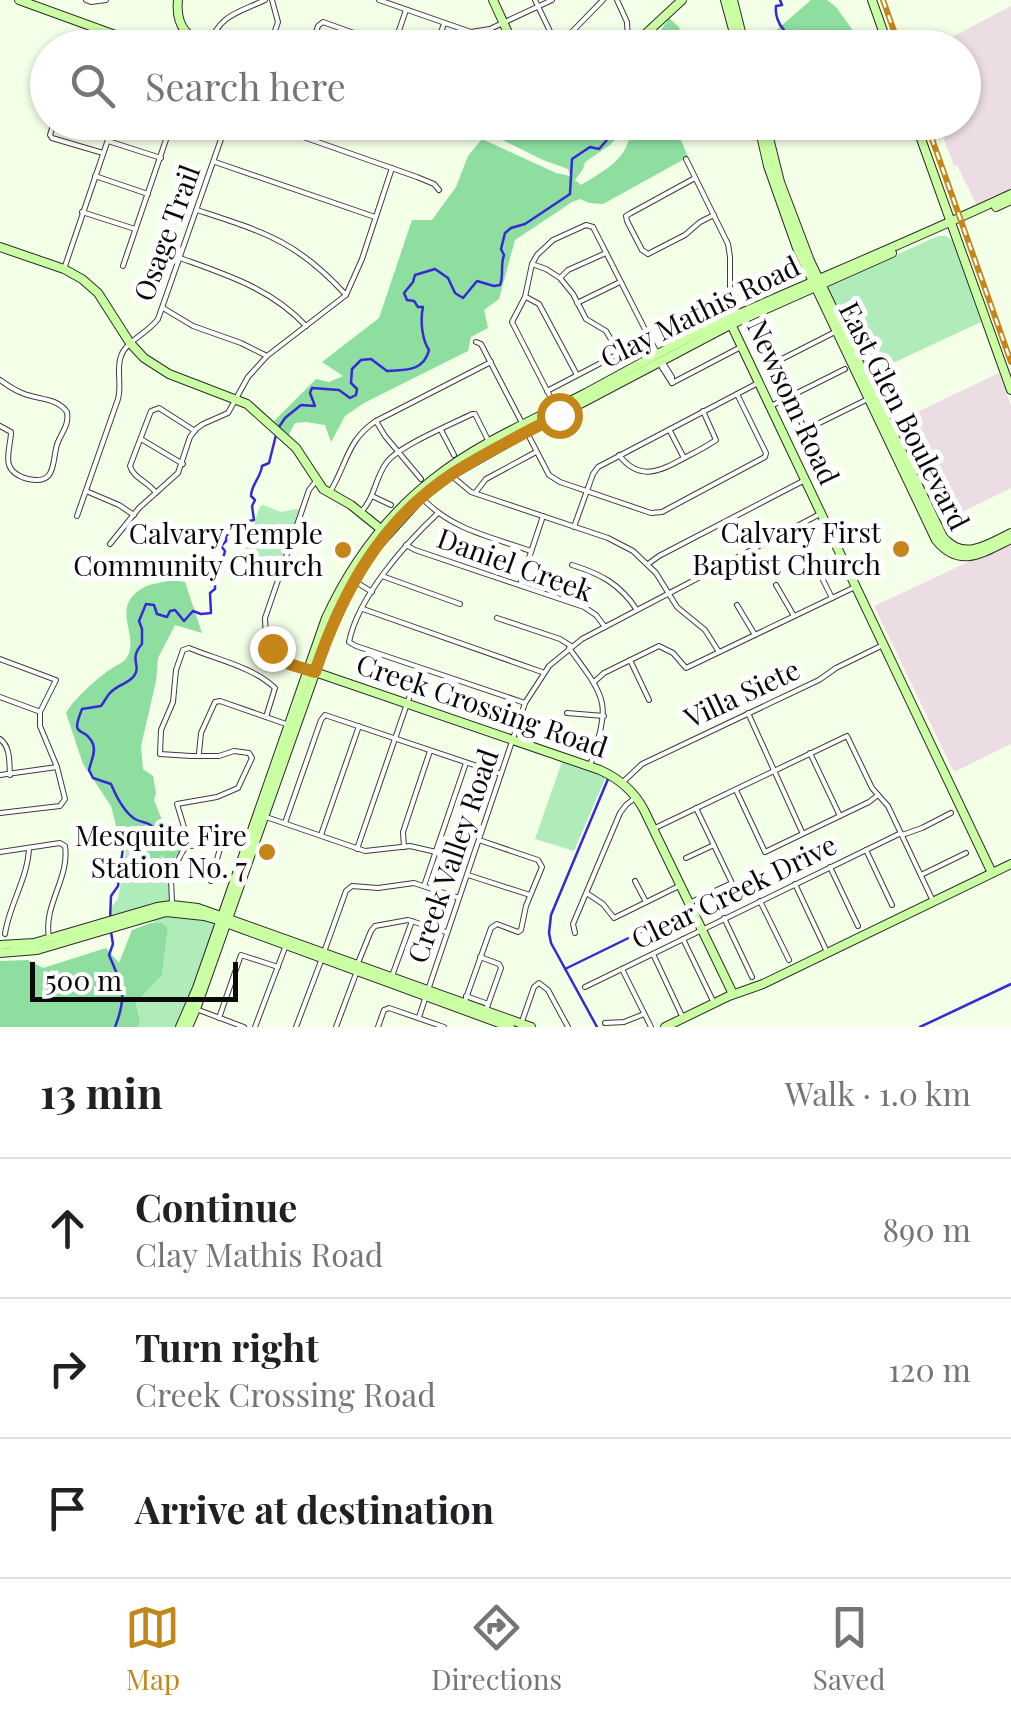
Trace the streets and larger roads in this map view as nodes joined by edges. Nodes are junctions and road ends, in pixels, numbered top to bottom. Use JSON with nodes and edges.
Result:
{"nodes":[{"id":1,"x":20,"y":0,"type":"edge"},
{"id":2,"x":86,"y":0,"type":"edge"},
{"id":3,"x":106,"y":0,"type":"edge"},
{"id":4,"x":178,"y":0,"type":"edge"},
{"id":5,"x":268,"y":0,"type":"edge"},
{"id":6,"x":379,"y":0,"type":"edge"},
{"id":7,"x":492,"y":0,"type":"edge"},
{"id":8,"x":535,"y":0,"type":"edge"},
{"id":9,"x":552,"y":0,"type":"edge"},
{"id":10,"x":603,"y":0,"type":"edge"},
{"id":11,"x":617,"y":0,"type":"edge"},
{"id":12,"x":682,"y":0,"type":"edge"},
{"id":13,"x":729,"y":0,"type":"edge"},
{"id":14,"x":872,"y":0,"type":"edge"},
{"id":15,"x":538,"y":7,"type":"junction"},
{"id":16,"x":406,"y":10,"type":"junction"},
{"id":17,"x":504,"y":23,"type":"junction"},
{"id":18,"x":444,"y":24,"type":"junction"},
{"id":19,"x":98,"y":30,"type":"edge"},
{"id":20,"x":184,"y":30,"type":"edge"},
{"id":21,"x":215,"y":30,"type":"edge"},
{"id":22,"x":276,"y":30,"type":"edge"},
{"id":23,"x":317,"y":30,"type":"edge"},
{"id":24,"x":345,"y":30,"type":"edge"},
{"id":25,"x":399,"y":30,"type":"edge"},
{"id":26,"x":442,"y":30,"type":"edge"},
{"id":27,"x":464,"y":30,"type":"edge"},
{"id":28,"x":486,"y":30,"type":"edge"},
{"id":29,"x":507,"y":30,"type":"edge"},
{"id":30,"x":549,"y":30,"type":"edge"},
{"id":31,"x":574,"y":30,"type":"edge"},
{"id":32,"x":627,"y":30,"type":"edge"},
{"id":33,"x":650,"y":30,"type":"edge"},
{"id":34,"x":737,"y":30,"type":"edge"},
{"id":35,"x":883,"y":30,"type":"edge"},
{"id":36,"x":59,"y":140,"type":"edge"},
{"id":37,"x":107,"y":140,"type":"joint"},
{"id":38,"x":166,"y":140,"type":"edge"},
{"id":39,"x":221,"y":140,"type":"edge"},
{"id":40,"x":312,"y":140,"type":"edge"},
{"id":41,"x":764,"y":140,"type":"edge"},
{"id":42,"x":922,"y":140,"type":"edge"},
{"id":43,"x":103,"y":153,"type":"junction"},
{"id":44,"x":161,"y":158,"type":"junction"},
{"id":45,"x":686,"y":159,"type":"dead end"},
{"id":46,"x":214,"y":162,"type":"junction"},
{"id":47,"x":392,"y":168,"type":"junction"},
{"id":48,"x":94,"y":176,"type":"junction"},
{"id":49,"x":695,"y":178,"type":"junction"},
{"id":50,"x":439,"y":190,"type":"dead end"},
{"id":51,"x":148,"y":194,"type":"junction"},
{"id":52,"x":1007,"y":198,"type":"edge"},
{"id":53,"x":197,"y":210,"type":"junction"},
{"id":54,"x":82,"y":212,"type":"junction"},
{"id":55,"x":714,"y":215,"type":"junction"},
{"id":56,"x":376,"y":218,"type":"junction"},
{"id":57,"x":952,"y":224,"type":"junction"},
{"id":58,"x":135,"y":229,"type":"junction"},
{"id":59,"x":941,"y":231,"type":"junction"},
{"id":60,"x":674,"y":232,"type":"dead end"},
{"id":61,"x":678,"y":239,"type":"junction"},
{"id":62,"x":959,"y":244,"type":"junction"},
{"id":63,"x":2,"y":250,"type":"edge"},
{"id":64,"x":606,"y":252,"type":"junction"},
{"id":65,"x":180,"y":258,"type":"junction"},
{"id":66,"x":532,"y":264,"type":"junction"},
{"id":67,"x":123,"y":266,"type":"dead end"},
{"id":68,"x":64,"y":270,"type":"junction"},
{"id":69,"x":560,"y":278,"type":"junction"},
{"id":70,"x":620,"y":282,"type":"junction"},
{"id":71,"x":817,"y":284,"type":"junction"},
{"id":72,"x":346,"y":295,"type":"junction"},
{"id":73,"x":525,"y":297,"type":"junction"},
{"id":74,"x":577,"y":303,"type":"junction"},
{"id":75,"x":162,"y":308,"type":"junction"},
{"id":76,"x":730,"y":322,"type":"junction"},
{"id":77,"x":307,"y":326,"type":"junction"},
{"id":78,"x":836,"y":332,"type":"junction"},
{"id":79,"x":649,"y":338,"type":"junction"},
{"id":80,"x":476,"y":342,"type":"dead end"},
{"id":81,"x":130,"y":343,"type":"junction"},
{"id":82,"x":741,"y":347,"type":"junction"},
{"id":83,"x":845,"y":350,"type":"junction"},
{"id":84,"x":619,"y":353,"type":"junction"},
{"id":85,"x":268,"y":356,"type":"junction"},
{"id":86,"x":660,"y":358,"type":"junction"},
{"id":87,"x":491,"y":362,"type":"junction"},
{"id":88,"x":861,"y":368,"type":"junction"},
{"id":89,"x":845,"y":370,"type":"dead end"},
{"id":90,"x":577,"y":375,"type":"junction"},
{"id":91,"x":0,"y":380,"type":"edge"},
{"id":92,"x":758,"y":383,"type":"junction"},
{"id":93,"x":1011,"y":390,"type":"edge"},
{"id":94,"x":547,"y":391,"type":"junction"},
{"id":95,"x":737,"y":394,"type":"junction"},
{"id":96,"x":790,"y":396,"type":"junction"},
{"id":97,"x":237,"y":398,"type":"junction"},
{"id":98,"x":872,"y":398,"type":"junction"},
{"id":99,"x":769,"y":407,"type":"junction"},
{"id":100,"x":703,"y":411,"type":"junction"},
{"id":101,"x":558,"y":412,"type":"junction"},
{"id":102,"x":376,"y":421,"type":"junction"},
{"id":103,"x":0,"y":426,"type":"edge"},
{"id":104,"x":525,"y":428,"type":"junction"},
{"id":105,"x":670,"y":429,"type":"junction"},
{"id":106,"x":441,"y":430,"type":"junction"},
{"id":107,"x":194,"y":432,"type":"junction"},
{"id":108,"x":141,"y":438,"type":"junction"},
{"id":109,"x":492,"y":447,"type":"junction"},
{"id":110,"x":398,"y":452,"type":"junction"},
{"id":111,"x":536,"y":452,"type":"junction"},
{"id":112,"x":454,"y":455,"type":"dead end"},
{"id":113,"x":619,"y":455,"type":"junction"},
{"id":114,"x":684,"y":458,"type":"junction"},
{"id":115,"x":183,"y":464,"type":"junction"},
{"id":116,"x":449,"y":472,"type":"junction"},
{"id":117,"x":421,"y":479,"type":"dead end"},
{"id":118,"x":316,"y":481,"type":"junction"},
{"id":119,"x":804,"y":481,"type":"junction"},
{"id":120,"x":86,"y":491,"type":"junction"},
{"id":121,"x":586,"y":491,"type":"junction"},
{"id":122,"x":156,"y":493,"type":"junction"},
{"id":123,"x":329,"y":493,"type":"junction"},
{"id":124,"x":475,"y":493,"type":"junction"},
{"id":125,"x":420,"y":495,"type":"junction"},
{"id":126,"x":372,"y":496,"type":"junction"},
{"id":127,"x":390,"y":505,"type":"dead end"},
{"id":128,"x":361,"y":512,"type":"junction"},
{"id":129,"x":438,"y":513,"type":"junction"},
{"id":130,"x":820,"y":514,"type":"junction"},
{"id":131,"x":134,"y":515,"type":"junction"},
{"id":132,"x":77,"y":516,"type":"dead end"},
{"id":133,"x":543,"y":516,"type":"junction"},
{"id":134,"x":574,"y":526,"type":"junction"},
{"id":135,"x":383,"y":532,"type":"junction"},
{"id":136,"x":1006,"y":538,"type":"edge"},
{"id":137,"x":110,"y":544,"type":"dead end"},
{"id":138,"x":406,"y":545,"type":"junction"},
{"id":139,"x":531,"y":551,"type":"junction"},
{"id":140,"x":648,"y":564,"type":"junction"},
{"id":141,"x":815,"y":564,"type":"dead end"},
{"id":142,"x":572,"y":565,"type":"dead end"},
{"id":143,"x":382,"y":576,"type":"junction"},
{"id":144,"x":350,"y":579,"type":"junction"},
{"id":145,"x":520,"y":585,"type":"junction"},
{"id":146,"x":776,"y":585,"type":"dead end"},
{"id":147,"x":855,"y":587,"type":"junction"},
{"id":148,"x":372,"y":592,"type":"junction"},
{"id":149,"x":669,"y":593,"type":"junction"},
{"id":150,"x":832,"y":598,"type":"junction"},
{"id":151,"x":460,"y":604,"type":"dead end"},
{"id":152,"x":738,"y":605,"type":"dead end"},
{"id":153,"x":362,"y":609,"type":"junction"},
{"id":154,"x":637,"y":610,"type":"junction"},
{"id":155,"x":794,"y":616,"type":"junction"},
{"id":156,"x":497,"y":618,"type":"dead end"},
{"id":157,"x":605,"y":627,"type":"junction"},
{"id":158,"x":755,"y":634,"type":"junction"},
{"id":159,"x":883,"y":645,"type":"junction"},
{"id":160,"x":570,"y":648,"type":"junction"},
{"id":161,"x":719,"y":652,"type":"junction"},
{"id":162,"x":0,"y":658,"type":"edge"},
{"id":163,"x":630,"y":660,"type":"junction"},
{"id":164,"x":419,"y":667,"type":"junction"},
{"id":165,"x":311,"y":671,"type":"junction"},
{"id":166,"x":543,"y":673,"type":"junction"},
{"id":167,"x":594,"y":682,"type":"junction"},
{"id":168,"x":0,"y":697,"type":"edge"},
{"id":169,"x":649,"y":700,"type":"dead end"},
{"id":170,"x":525,"y":703,"type":"junction"},
{"id":171,"x":407,"y":704,"type":"junction"},
{"id":172,"x":40,"y":712,"type":"junction"},
{"id":173,"x":566,"y":713,"type":"dead end"},
{"id":174,"x":748,"y":713,"type":"junction"},
{"id":175,"x":604,"y":716,"type":"junction"},
{"id":176,"x":266,"y":717,"type":"junction"},
{"id":177,"x":292,"y":726,"type":"junction"},
{"id":178,"x":359,"y":726,"type":"junction"},
{"id":179,"x":395,"y":738,"type":"junction"},
{"id":180,"x":0,"y":739,"type":"edge"},
{"id":181,"x":514,"y":740,"type":"junction"},
{"id":182,"x":430,"y":750,"type":"junction"},
{"id":183,"x":810,"y":753,"type":"junction"},
{"id":184,"x":199,"y":756,"type":"junction"},
{"id":185,"x":466,"y":762,"type":"junction"},
{"id":186,"x":590,"y":766,"type":"junction"},
{"id":187,"x":58,"y":767,"type":"junction"},
{"id":188,"x":773,"y":771,"type":"junction"},
{"id":189,"x":501,"y":774,"type":"junction"},
{"id":190,"x":0,"y":775,"type":"edge"},
{"id":191,"x":10,"y":775,"type":"junction"},
{"id":192,"x":622,"y":783,"type":"junction"},
{"id":193,"x":736,"y":789,"type":"junction"},
{"id":194,"x":878,"y":795,"type":"junction"},
{"id":195,"x":636,"y":796,"type":"junction"},
{"id":196,"x":696,"y":808,"type":"junction"},
{"id":197,"x":0,"y":813,"type":"edge"},
{"id":198,"x":951,"y":813,"type":"dead end"},
{"id":199,"x":260,"y":815,"type":"junction"},
{"id":200,"x":840,"y":816,"type":"junction"},
{"id":201,"x":285,"y":823,"type":"junction"},
{"id":202,"x":653,"y":829,"type":"junction"},
{"id":203,"x":802,"y":834,"type":"junction"},
{"id":204,"x":901,"y":834,"type":"junction"},
{"id":205,"x":320,"y":836,"type":"junction"},
{"id":206,"x":479,"y":840,"type":"junction"},
{"id":207,"x":185,"y":846,"type":"junction"},
{"id":208,"x":714,"y":846,"type":"junction"},
{"id":209,"x":404,"y":847,"type":"junction"},
{"id":210,"x":28,"y":848,"type":"junction"},
{"id":211,"x":357,"y":849,"type":"junction"},
{"id":212,"x":866,"y":850,"type":"junction"},
{"id":213,"x":0,"y":852,"type":"edge"},
{"id":214,"x":436,"y":852,"type":"junction"},
{"id":215,"x":966,"y":853,"type":"dead end"},
{"id":216,"x":686,"y":858,"type":"dead end"},
{"id":217,"x":1011,"y":864,"type":"edge"},
{"id":218,"x":830,"y":867,"type":"junction"},
{"id":219,"x":992,"y":873,"type":"junction"},
{"id":220,"x":468,"y":874,"type":"junction"},
{"id":221,"x":921,"y":875,"type":"junction"},
{"id":222,"x":634,"y":880,"type":"dead end"},
{"id":223,"x":211,"y":881,"type":"dead end"},
{"id":224,"x":795,"y":884,"type":"junction"},
{"id":225,"x":424,"y":886,"type":"junction"},
{"id":226,"x":681,"y":886,"type":"junction"},
{"id":227,"x":586,"y":893,"type":"junction"},
{"id":228,"x":530,"y":895,"type":"junction"},
{"id":229,"x":459,"y":898,"type":"junction"},
{"id":230,"x":760,"y":900,"type":"junction"},
{"id":231,"x":646,"y":902,"type":"junction"},
{"id":232,"x":933,"y":902,"type":"junction"},
{"id":233,"x":690,"y":903,"type":"junction"},
{"id":234,"x":892,"y":905,"type":"dead end"},
{"id":235,"x":172,"y":908,"type":"junction"},
{"id":236,"x":724,"y":918,"type":"junction"},
{"id":237,"x":224,"y":919,"type":"junction"},
{"id":238,"x":412,"y":921,"type":"junction"},
{"id":239,"x":858,"y":926,"type":"dead end"},
{"id":240,"x":702,"y":930,"type":"junction"},
{"id":241,"x":448,"y":932,"type":"junction"},
{"id":242,"x":575,"y":933,"type":"dead end"},
{"id":243,"x":5,"y":934,"type":"dead end"},
{"id":244,"x":683,"y":940,"type":"junction"},
{"id":245,"x":280,"y":941,"type":"junction"},
{"id":246,"x":50,"y":942,"type":"junction"},
{"id":247,"x":0,"y":945,"type":"edge"},
{"id":248,"x":0,"y":953,"type":"edge"},
{"id":249,"x":828,"y":953,"type":"junction"},
{"id":250,"x":653,"y":954,"type":"junction"},
{"id":251,"x":323,"y":955,"type":"junction"},
{"id":252,"x":480,"y":958,"type":"junction"},
{"id":253,"x":788,"y":960,"type":"dead end"},
{"id":254,"x":358,"y":967,"type":"junction"},
{"id":255,"x":278,"y":968,"type":"junction"},
{"id":256,"x":622,"y":969,"type":"junction"},
{"id":257,"x":392,"y":976,"type":"junction"},
{"id":258,"x":752,"y":977,"type":"dead end"},
{"id":259,"x":584,"y":987,"type":"dead end"},
{"id":260,"x":427,"y":993,"type":"junction"},
{"id":261,"x":734,"y":994,"type":"junction"},
{"id":262,"x":465,"y":999,"type":"junction"},
{"id":263,"x":714,"y":1003,"type":"junction"},
{"id":264,"x":487,"y":1007,"type":"junction"},
{"id":265,"x":196,"y":1009,"type":"junction"},
{"id":266,"x":644,"y":1014,"type":"junction"},
{"id":267,"x":419,"y":1017,"type":"junction"},
{"id":268,"x":219,"y":1018,"type":"junction"},
{"id":269,"x":684,"y":1018,"type":"junction"},
{"id":270,"x":605,"y":1024,"type":"dead end"},
{"id":271,"x":520,"y":1025,"type":"edge"},
{"id":272,"x":184,"y":1027,"type":"edge"},
{"id":273,"x":244,"y":1027,"type":"edge"},
{"id":274,"x":255,"y":1027,"type":"edge"},
{"id":275,"x":296,"y":1027,"type":"edge"},
{"id":276,"x":336,"y":1027,"type":"edge"},
{"id":277,"x":378,"y":1027,"type":"edge"},
{"id":278,"x":444,"y":1027,"type":"edge"},
{"id":279,"x":510,"y":1027,"type":"edge"},
{"id":280,"x":531,"y":1027,"type":"edge"},
{"id":281,"x":568,"y":1027,"type":"edge"},
{"id":282,"x":651,"y":1027,"type":"edge"},
{"id":283,"x":665,"y":1027,"type":"edge"}],
"edges":[{"from":1,"to":19,"type":"street"},
{"from":2,"to":3,"type":"street"},
{"from":4,"to":20,"type":"street"},
{"from":5,"to":21,"type":"street"},
{"from":5,"to":22,"type":"street"},
{"from":6,"to":16,"type":"street"},
{"from":7,"to":17,"type":"street"},
{"from":8,"to":15,"type":"street"},
{"from":9,"to":15,"type":"street"},
{"from":10,"to":31,"type":"street"},
{"from":11,"to":32,"type":"street"},
{"from":12,"to":33,"type":"street"},
{"from":13,"to":34,"type":"street"},
{"from":14,"to":35,"type":"street"},
{"from":15,"to":17,"type":"street"},
{"from":15,"to":30,"type":"street"},
{"from":16,"to":18,"type":"street"},
{"from":16,"to":25,"type":"street"},
{"from":17,"to":28,"type":"street"},
{"from":17,"to":29,"type":"street"},
{"from":18,"to":26,"type":"street"},
{"from":18,"to":27,"type":"street"},
{"from":23,"to":24,"type":"street"},
{"from":36,"to":43,"type":"street"},
{"from":37,"to":43,"type":"street"},
{"from":37,"to":44,"type":"street"},
{"from":38,"to":44,"type":"street"},
{"from":39,"to":46,"type":"street","name":"Osage Trail"},
{"from":40,"to":47,"type":"street"},
{"from":41,"to":71,"type":"street","name":"East Glen Boulevard"},
{"from":42,"to":57,"type":"street"},
{"from":43,"to":48,"type":"street"},
{"from":44,"to":51,"type":"street"},
{"from":45,"to":49,"type":"street","name":"Newsom Road"},
{"from":46,"to":53,"type":"street","name":"Osage Trail"},
{"from":46,"to":56,"type":"street"},
{"from":47,"to":50,"type":"street"},
{"from":47,"to":56,"type":"street"},
{"from":48,"to":51,"type":"street"},
{"from":48,"to":54,"type":"street"},
{"from":49,"to":55,"type":"street","name":"Newsom Road"},
{"from":49,"to":61,"type":"street"},
{"from":51,"to":58,"type":"street"},
{"from":52,"to":57,"type":"street"},
{"from":53,"to":65,"type":"street","name":"Osage Trail"},
{"from":53,"to":72,"type":"street"},
{"from":54,"to":58,"type":"street"},
{"from":54,"to":68,"type":"street"},
{"from":55,"to":61,"type":"street"},
{"from":55,"to":76,"type":"street","name":"Newsom Road"},
{"from":56,"to":72,"type":"street"},
{"from":57,"to":59,"type":"street","name":"Clay Mathis Road"},
{"from":57,"to":62,"type":"street"},
{"from":57,"to":71,"type":"street","name":"Clay Mathis Road"},
{"from":58,"to":67,"type":"street"},
{"from":59,"to":62,"type":"street"},
{"from":59,"to":71,"type":"street","name":"Clay Mathis Road"},
{"from":60,"to":61,"type":"street"},
{"from":62,"to":93,"type":"street"},
{"from":63,"to":68,"type":"street"},
{"from":64,"to":66,"type":"street"},
{"from":64,"to":69,"type":"street"},
{"from":64,"to":70,"type":"street"},
{"from":65,"to":75,"type":"street","name":"Osage Trail"},
{"from":65,"to":77,"type":"street"},
{"from":66,"to":69,"type":"street"},
{"from":66,"to":73,"type":"street"},
{"from":68,"to":81,"type":"street"},
{"from":69,"to":74,"type":"street"},
{"from":70,"to":74,"type":"street"},
{"from":70,"to":79,"type":"street"},
{"from":71,"to":76,"type":"street","name":"Clay Mathis Road"},
{"from":71,"to":78,"type":"street","name":"East Glen Boulevard"},
{"from":71,"to":88,"type":"street","name":"East Glen Boulevard"},
{"from":72,"to":77,"type":"street"},
{"from":73,"to":90,"type":"street"},
{"from":73,"to":94,"type":"street"},
{"from":74,"to":84,"type":"street"},
{"from":75,"to":81,"type":"street","name":"Osage Trail"},
{"from":75,"to":85,"type":"street"},
{"from":76,"to":82,"type":"street","name":"Newsom Road"},
{"from":76,"to":86,"type":"street","name":"Clay Mathis Road"},
{"from":77,"to":85,"type":"street"},
{"from":78,"to":83,"type":"street","name":"East Glen Boulevard"},
{"from":78,"to":96,"type":"street"},
{"from":79,"to":84,"type":"street"},
{"from":79,"to":86,"type":"street"},
{"from":80,"to":87,"type":"street"},
{"from":81,"to":97,"type":"street"},
{"from":81,"to":120,"type":"street"},
{"from":82,"to":86,"type":"street"},
{"from":82,"to":92,"type":"street","name":"Newsom Road"},
{"from":83,"to":88,"type":"street"},
{"from":83,"to":98,"type":"street","name":"East Glen Boulevard"},
{"from":84,"to":90,"type":"street"},
{"from":85,"to":97,"type":"street"},
{"from":86,"to":101,"type":"street","name":"Clay Mathis Road"},
{"from":87,"to":102,"type":"street"},
{"from":87,"to":104,"type":"street"},
{"from":88,"to":98,"type":"street","name":"East Glen Boulevard"},
{"from":89,"to":96,"type":"street"},
{"from":90,"to":94,"type":"street"},
{"from":91,"to":103,"type":"street"},
{"from":92,"to":95,"type":"street"},
{"from":92,"to":99,"type":"street","name":"Newsom Road"},
{"from":94,"to":101,"type":"street"},
{"from":95,"to":100,"type":"street"},
{"from":95,"to":121,"type":"street"},
{"from":96,"to":98,"type":"street"},
{"from":96,"to":99,"type":"street"},
{"from":97,"to":107,"type":"street"},
{"from":97,"to":118,"type":"street"},
{"from":98,"to":136,"type":"street","name":"East Glen Boulevard"},
{"from":99,"to":119,"type":"street","name":"Newsom Road"},
{"from":100,"to":105,"type":"street"},
{"from":100,"to":114,"type":"street"},
{"from":101,"to":104,"type":"street","name":"Clay Mathis Road"},
{"from":102,"to":110,"type":"street"},
{"from":102,"to":123,"type":"street"},
{"from":104,"to":109,"type":"street","name":"Clay Mathis Road"},
{"from":104,"to":111,"type":"street"},
{"from":105,"to":113,"type":"street"},
{"from":105,"to":114,"type":"street"},
{"from":106,"to":109,"type":"street"},
{"from":106,"to":110,"type":"street"},
{"from":106,"to":112,"type":"street"},
{"from":107,"to":108,"type":"street"},
{"from":107,"to":115,"type":"street"},
{"from":108,"to":115,"type":"street"},
{"from":108,"to":122,"type":"street"},
{"from":109,"to":116,"type":"street","name":"Clay Mathis Road"},
{"from":110,"to":117,"type":"street"},
{"from":110,"to":126,"type":"street"},
{"from":111,"to":121,"type":"street"},
{"from":111,"to":124,"type":"street"},
{"from":113,"to":114,"type":"street"},
{"from":113,"to":121,"type":"street"},
{"from":115,"to":122,"type":"street"},
{"from":116,"to":124,"type":"street"},
{"from":116,"to":125,"type":"street","name":"Clay Mathis Road"},
{"from":118,"to":123,"type":"street"},
{"from":118,"to":165,"type":"street","name":"Creek Crossing Road"},
{"from":119,"to":130,"type":"street","name":"Newsom Road"},
{"from":119,"to":140,"type":"street"},
{"from":120,"to":131,"type":"street"},
{"from":120,"to":132,"type":"street"},
{"from":121,"to":134,"type":"street"},
{"from":122,"to":131,"type":"street"},
{"from":123,"to":128,"type":"street"},
{"from":124,"to":133,"type":"street"},
{"from":125,"to":129,"type":"street"},
{"from":125,"to":135,"type":"street","name":"Clay Mathis Road"},
{"from":126,"to":127,"type":"street"},
{"from":126,"to":128,"type":"street"},
{"from":128,"to":135,"type":"street"},
{"from":129,"to":138,"type":"street"},
{"from":129,"to":139,"type":"street"},
{"from":130,"to":147,"type":"street","name":"Newsom Road"},
{"from":130,"to":149,"type":"street","name":"Creek Valley Road"},
{"from":131,"to":137,"type":"street"},
{"from":133,"to":134,"type":"street"},
{"from":133,"to":139,"type":"street"},
{"from":134,"to":140,"type":"street"},
{"from":135,"to":144,"type":"street","name":"Clay Mathis Road"},
{"from":138,"to":143,"type":"street"},
{"from":138,"to":145,"type":"street","name":"Daniel Creek"},
{"from":139,"to":145,"type":"street"},
{"from":140,"to":149,"type":"street"},
{"from":141,"to":150,"type":"street"},
{"from":142,"to":154,"type":"street"},
{"from":143,"to":148,"type":"street"},
{"from":143,"to":151,"type":"street"},
{"from":144,"to":148,"type":"street"},
{"from":144,"to":165,"type":"street","name":"Clay Mathis Road"},
{"from":145,"to":157,"type":"street","name":"Daniel Creek"},
{"from":146,"to":155,"type":"street"},
{"from":147,"to":150,"type":"street"},
{"from":147,"to":159,"type":"street","name":"Newsom Road"},
{"from":148,"to":153,"type":"street"},
{"from":149,"to":154,"type":"street","name":"Creek Valley Road"},
{"from":149,"to":161,"type":"street"},
{"from":150,"to":155,"type":"street"},
{"from":152,"to":158,"type":"street"},
{"from":153,"to":164,"type":"street"},
{"from":153,"to":166,"type":"street"},
{"from":154,"to":157,"type":"street","name":"Creek Valley Road"},
{"from":155,"to":158,"type":"street"},
{"from":156,"to":160,"type":"street"},
{"from":157,"to":160,"type":"street","name":"Creek Valley Road"},
{"from":158,"to":161,"type":"street"},
{"from":159,"to":174,"type":"street","name":"Villa Siete"},
{"from":159,"to":219,"type":"street","name":"Newsom Road"},
{"from":160,"to":166,"type":"street","name":"Creek Valley Road"},
{"from":160,"to":167,"type":"street"},
{"from":161,"to":163,"type":"street"},
{"from":162,"to":172,"type":"street"},
{"from":163,"to":167,"type":"street"},
{"from":163,"to":169,"type":"street"},
{"from":164,"to":170,"type":"street"},
{"from":164,"to":171,"type":"street"},
{"from":165,"to":171,"type":"street","name":"Creek Crossing Road"},
{"from":165,"to":177,"type":"street","name":"Clay Mathis Road"},
{"from":166,"to":170,"type":"street","name":"Creek Valley Road"},
{"from":167,"to":175,"type":"street"},
{"from":168,"to":172,"type":"street"},
{"from":170,"to":181,"type":"street","name":"Creek Valley Road"},
{"from":171,"to":179,"type":"street"},
{"from":171,"to":181,"type":"street","name":"Creek Crossing Road"},
{"from":172,"to":187,"type":"street"},
{"from":173,"to":175,"type":"street"},
{"from":174,"to":188,"type":"street"},
{"from":174,"to":192,"type":"street","name":"Villa Siete"},
{"from":175,"to":186,"type":"street"},
{"from":176,"to":177,"type":"street"},
{"from":176,"to":184,"type":"street"},
{"from":176,"to":184,"type":"street"},
{"from":177,"to":199,"type":"street","name":"Clay Mathis Road"},
{"from":178,"to":179,"type":"street"},
{"from":178,"to":201,"type":"street"},
{"from":178,"to":205,"type":"street"},
{"from":179,"to":182,"type":"street"},
{"from":179,"to":211,"type":"street"},
{"from":180,"to":191,"type":"street"},
{"from":181,"to":186,"type":"street","name":"Creek Crossing Road"},
{"from":181,"to":189,"type":"street","name":"Creek Valley Road"},
{"from":182,"to":185,"type":"street"},
{"from":182,"to":209,"type":"street"},
{"from":183,"to":188,"type":"street"},
{"from":183,"to":194,"type":"street"},
{"from":183,"to":200,"type":"street"},
{"from":184,"to":207,"type":"street"},
{"from":185,"to":189,"type":"street"},
{"from":185,"to":214,"type":"street"},
{"from":186,"to":192,"type":"street","name":"Creek Crossing Road"},
{"from":187,"to":191,"type":"street"},
{"from":187,"to":197,"type":"street"},
{"from":188,"to":193,"type":"street"},
{"from":188,"to":203,"type":"street"},
{"from":189,"to":206,"type":"street","name":"Creek Valley Road"},
{"from":190,"to":191,"type":"street"},
{"from":192,"to":195,"type":"street","name":"Creek Crossing Road"},
{"from":193,"to":196,"type":"street"},
{"from":193,"to":203,"type":"street"},
{"from":194,"to":200,"type":"street"},
{"from":194,"to":204,"type":"street"},
{"from":195,"to":202,"type":"street","name":"Creek Crossing Road"},
{"from":195,"to":227,"type":"street"},
{"from":196,"to":202,"type":"street"},
{"from":196,"to":208,"type":"street"},
{"from":198,"to":204,"type":"street","name":"Clear Creek Drive"},
{"from":199,"to":201,"type":"street"},
{"from":199,"to":237,"type":"street","name":"Clay Mathis Road"},
{"from":200,"to":203,"type":"street"},
{"from":201,"to":205,"type":"street"},
{"from":202,"to":226,"type":"street","name":"Creek Crossing Road"},
{"from":204,"to":212,"type":"street","name":"Clear Creek Drive"},
{"from":204,"to":221,"type":"street"},
{"from":205,"to":211,"type":"street"},
{"from":206,"to":220,"type":"street","name":"Creek Valley Road"},
{"from":206,"to":228,"type":"street"},
{"from":207,"to":223,"type":"street"},
{"from":207,"to":235,"type":"street"},
{"from":208,"to":216,"type":"street"},
{"from":208,"to":233,"type":"street"},
{"from":209,"to":211,"type":"street"},
{"from":209,"to":214,"type":"street"},
{"from":210,"to":213,"type":"street"},
{"from":210,"to":243,"type":"street"},
{"from":210,"to":246,"type":"street"},
{"from":212,"to":218,"type":"street","name":"Clear Creek Drive"},
{"from":212,"to":234,"type":"street"},
{"from":214,"to":225,"type":"street"},
{"from":215,"to":221,"type":"street"},
{"from":217,"to":219,"type":"street"},
{"from":218,"to":224,"type":"street","name":"Clear Creek Drive"},
{"from":218,"to":239,"type":"street"},
{"from":219,"to":232,"type":"street"},
{"from":220,"to":228,"type":"street"},
{"from":220,"to":229,"type":"street","name":"Creek Valley Road"},
{"from":221,"to":232,"type":"street"},
{"from":222,"to":231,"type":"street"},
{"from":224,"to":230,"type":"street","name":"Clear Creek Drive"},
{"from":224,"to":249,"type":"street"},
{"from":225,"to":229,"type":"street"},
{"from":225,"to":251,"type":"street"},
{"from":226,"to":231,"type":"street"},
{"from":226,"to":233,"type":"street","name":"Creek Crossing Road"},
{"from":227,"to":231,"type":"street"},
{"from":227,"to":242,"type":"street"},
{"from":228,"to":252,"type":"street"},
{"from":229,"to":241,"type":"street","name":"Creek Valley Road"},
{"from":230,"to":236,"type":"street","name":"Clear Creek Drive"},
{"from":230,"to":253,"type":"street"},
{"from":232,"to":249,"type":"street"},
{"from":233,"to":240,"type":"street","name":"Creek Crossing Road"},
{"from":235,"to":237,"type":"street"},
{"from":235,"to":246,"type":"street"},
{"from":236,"to":240,"type":"street","name":"Clear Creek Drive"},
{"from":236,"to":258,"type":"street"},
{"from":237,"to":245,"type":"street"},
{"from":237,"to":265,"type":"street","name":"Clay Mathis Road"},
{"from":237,"to":272,"type":"street","name":"Clay Mathis Road"},
{"from":238,"to":241,"type":"street"},
{"from":238,"to":254,"type":"street"},
{"from":238,"to":257,"type":"street"},
{"from":240,"to":244,"type":"street","name":"Clear Creek Drive"},
{"from":240,"to":261,"type":"street","name":"Creek Crossing Road"},
{"from":241,"to":260,"type":"street","name":"Creek Valley Road"},
{"from":244,"to":250,"type":"street","name":"Clear Creek Drive"},
{"from":244,"to":263,"type":"street"},
{"from":245,"to":251,"type":"street"},
{"from":245,"to":255,"type":"street"},
{"from":246,"to":247,"type":"street"},
{"from":246,"to":248,"type":"street"},
{"from":249,"to":261,"type":"street"},
{"from":250,"to":256,"type":"street","name":"Clear Creek Drive"},
{"from":250,"to":269,"type":"street"},
{"from":251,"to":254,"type":"street"},
{"from":251,"to":275,"type":"street"},
{"from":252,"to":262,"type":"street"},
{"from":252,"to":264,"type":"street"},
{"from":254,"to":257,"type":"street"},
{"from":254,"to":260,"type":"street"},
{"from":254,"to":276,"type":"street"},
{"from":255,"to":268,"type":"street"},
{"from":255,"to":274,"type":"street"},
{"from":256,"to":259,"type":"street","name":"Clear Creek Drive"},
{"from":256,"to":266,"type":"street"},
{"from":257,"to":260,"type":"street"},
{"from":260,"to":262,"type":"street"},
{"from":260,"to":267,"type":"street","name":"Creek Valley Road"},
{"from":260,"to":279,"type":"street"},
{"from":261,"to":263,"type":"street"},
{"from":262,"to":264,"type":"street"},
{"from":263,"to":269,"type":"street"},
{"from":264,"to":271,"type":"street"},
{"from":265,"to":268,"type":"street"},
{"from":265,"to":272,"type":"street","name":"Clay Mathis Road"},
{"from":266,"to":270,"type":"street"},
{"from":266,"to":282,"type":"street"},
{"from":267,"to":277,"type":"street"},
{"from":267,"to":278,"type":"street"},
{"from":268,"to":273,"type":"street"},
{"from":269,"to":283,"type":"street"},
{"from":271,"to":280,"type":"street"},
{"from":271,"to":281,"type":"street"}]}
